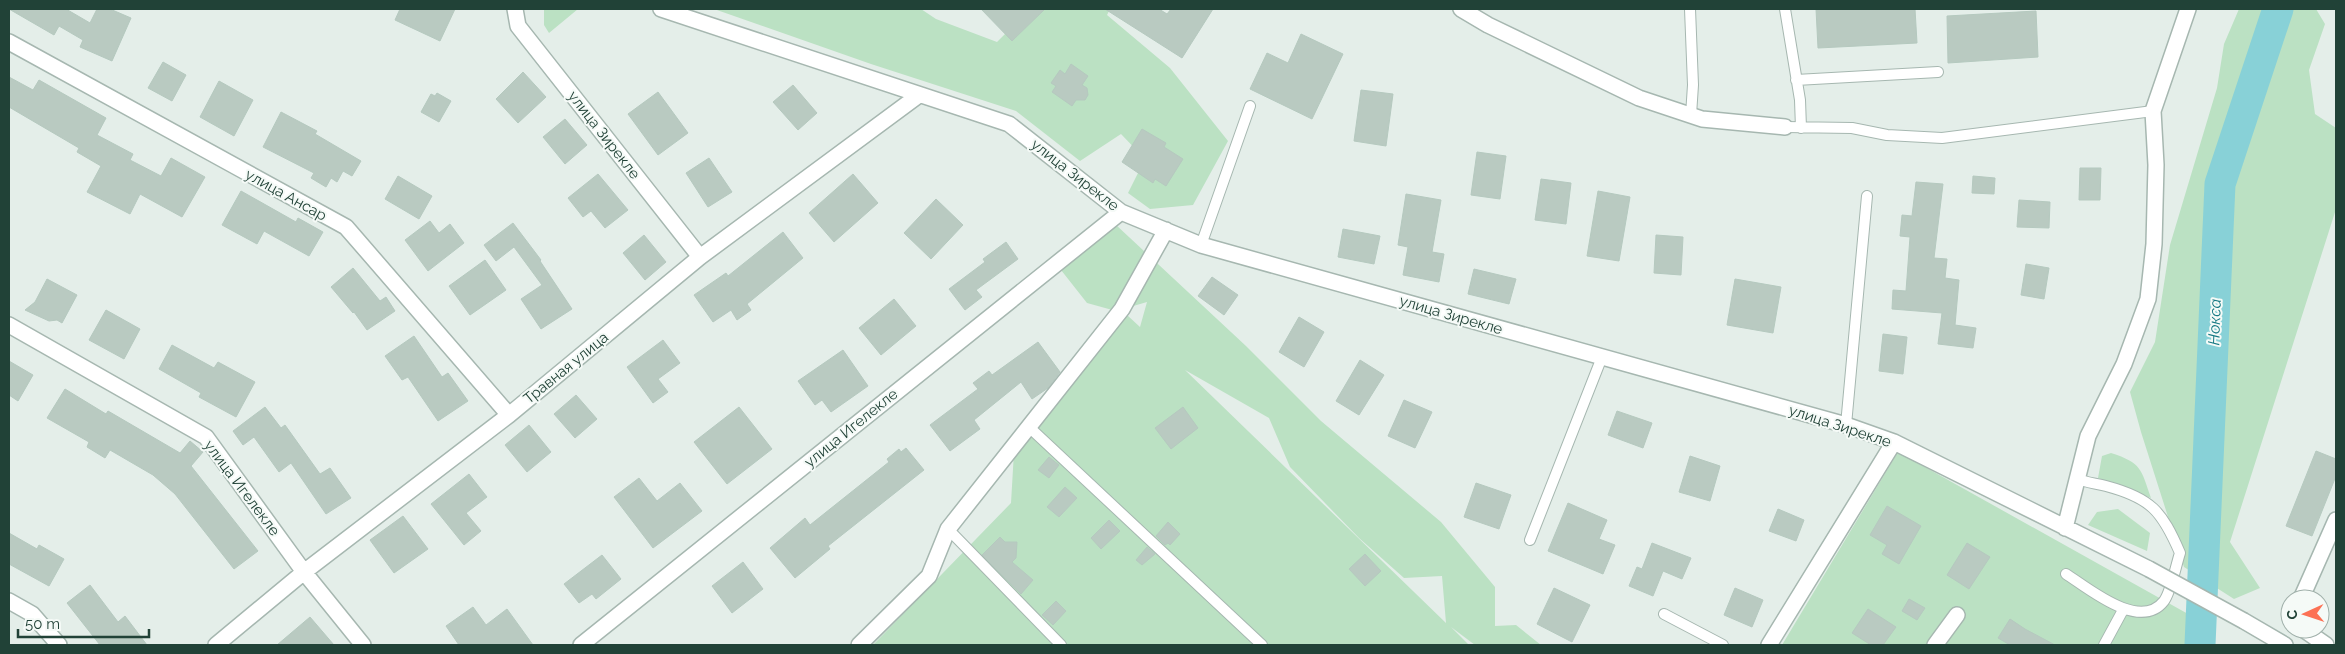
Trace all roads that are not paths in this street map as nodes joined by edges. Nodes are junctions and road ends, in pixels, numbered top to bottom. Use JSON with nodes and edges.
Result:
{"nodes":[{"id":1,"x":515,"y":9,"type":"edge"},
{"id":2,"x":661,"y":9,"type":"edge"},
{"id":3,"x":1461,"y":9,"type":"edge"},
{"id":4,"x":1690,"y":9,"type":"edge"},
{"id":5,"x":1785,"y":9,"type":"edge"},
{"id":6,"x":2188,"y":9,"type":"edge"},
{"id":7,"x":9,"y":42,"type":"edge"},
{"id":8,"x":1938,"y":72,"type":"dead end"},
{"id":9,"x":1796,"y":80,"type":"junction"},
{"id":10,"x":919,"y":95,"type":"junction"},
{"id":11,"x":1250,"y":106,"type":"dead end"},
{"id":12,"x":2153,"y":111,"type":"junction"},
{"id":13,"x":1691,"y":115,"type":"junction"},
{"id":14,"x":1785,"y":127,"type":"joint"},
{"id":15,"x":1801,"y":128,"type":"junction"},
{"id":16,"x":1868,"y":196,"type":"dead end"},
{"id":17,"x":1121,"y":212,"type":"junction"},
{"id":18,"x":1166,"y":230,"type":"junction"},
{"id":19,"x":1201,"y":245,"type":"junction"},
{"id":20,"x":700,"y":257,"type":"junction"},
{"id":21,"x":9,"y":325,"type":"edge"},
{"id":22,"x":1602,"y":357,"type":"junction"},
{"id":23,"x":509,"y":415,"type":"junction"},
{"id":24,"x":1846,"y":425,"type":"junction"},
{"id":25,"x":1029,"y":427,"type":"junction"},
{"id":26,"x":1894,"y":442,"type":"junction"},
{"id":27,"x":2076,"y":478,"type":"junction"},
{"id":28,"x":2336,"y":520,"type":"edge"},
{"id":29,"x":2065,"y":528,"type":"junction"},
{"id":30,"x":948,"y":529,"type":"junction"},
{"id":31,"x":1530,"y":540,"type":"dead end"},
{"id":32,"x":304,"y":572,"type":"junction"},
{"id":33,"x":2066,"y":574,"type":"dead end"},
{"id":34,"x":2305,"y":589,"type":"edge"},
{"id":35,"x":9,"y":601,"type":"edge"},
{"id":36,"x":2122,"y":610,"type":"junction"},
{"id":37,"x":1664,"y":614,"type":"dead end"},
{"id":38,"x":1957,"y":615,"type":"dead end"},
{"id":39,"x":59,"y":645,"type":"edge"},
{"id":40,"x":216,"y":645,"type":"edge"},
{"id":41,"x":363,"y":645,"type":"edge"},
{"id":42,"x":581,"y":645,"type":"edge"},
{"id":43,"x":859,"y":645,"type":"edge"},
{"id":44,"x":1061,"y":645,"type":"edge"},
{"id":45,"x":1262,"y":645,"type":"edge"},
{"id":46,"x":1723,"y":645,"type":"edge"},
{"id":47,"x":1769,"y":645,"type":"edge"},
{"id":48,"x":1935,"y":645,"type":"edge"},
{"id":49,"x":2104,"y":645,"type":"edge"},
{"id":50,"x":2285,"y":645,"type":"edge"}],
"edges":[{"from":1,"to":20,"type":"street","name":"улица Зирекле"},
{"from":2,"to":10,"type":"street","name":"улица Зирекле"},
{"from":3,"to":13,"type":"street"},
{"from":4,"to":13,"type":"lane"},
{"from":5,"to":9,"type":"lane"},
{"from":6,"to":12,"type":"street"},
{"from":7,"to":23,"type":"street","name":"улица Ансар"},
{"from":8,"to":9,"type":"lane"},
{"from":9,"to":15,"type":"lane"},
{"from":10,"to":17,"type":"street","name":"улица Зирекле"},
{"from":10,"to":20,"type":"street","name":"Травная улица"},
{"from":11,"to":19,"type":"lane"},
{"from":12,"to":15,"type":"lane"},
{"from":12,"to":27,"type":"street"},
{"from":13,"to":14,"type":"street"},
{"from":14,"to":15,"type":"lane"},
{"from":16,"to":24,"type":"lane"},
{"from":17,"to":18,"type":"street","name":"улица Зирекле"},
{"from":17,"to":42,"type":"street","name":"улица Игелекле"},
{"from":18,"to":19,"type":"street","name":"улица Зирекле"},
{"from":18,"to":25,"type":"street"},
{"from":19,"to":22,"type":"street","name":"улица Зирекле"},
{"from":20,"to":23,"type":"street","name":"Травная улица"},
{"from":21,"to":32,"type":"street","name":"улица Игелекле"},
{"from":22,"to":24,"type":"street","name":"улица Зирекле"},
{"from":22,"to":31,"type":"lane"},
{"from":23,"to":32,"type":"street","name":"Травная улица"},
{"from":24,"to":26,"type":"street","name":"улица Зирекле"},
{"from":25,"to":30,"type":"street"},
{"from":25,"to":45,"type":"lane"},
{"from":26,"to":29,"type":"street","name":"улица Зирекле"},
{"from":26,"to":47,"type":"street"},
{"from":27,"to":29,"type":"street"},
{"from":27,"to":36,"type":"lane"},
{"from":28,"to":34,"type":"street"},
{"from":29,"to":50,"type":"street","name":"улица Зирекле","bridge":true},
{"from":30,"to":43,"type":"street"},
{"from":30,"to":44,"type":"lane"},
{"from":32,"to":40,"type":"street","name":"Травная улица"},
{"from":32,"to":41,"type":"street","name":"улица Игелекле"},
{"from":33,"to":36,"type":"lane"},
{"from":35,"to":39,"type":"street"},
{"from":36,"to":49,"type":"lane"},
{"from":37,"to":46,"type":"lane"},
{"from":38,"to":48,"type":"street"}]}
